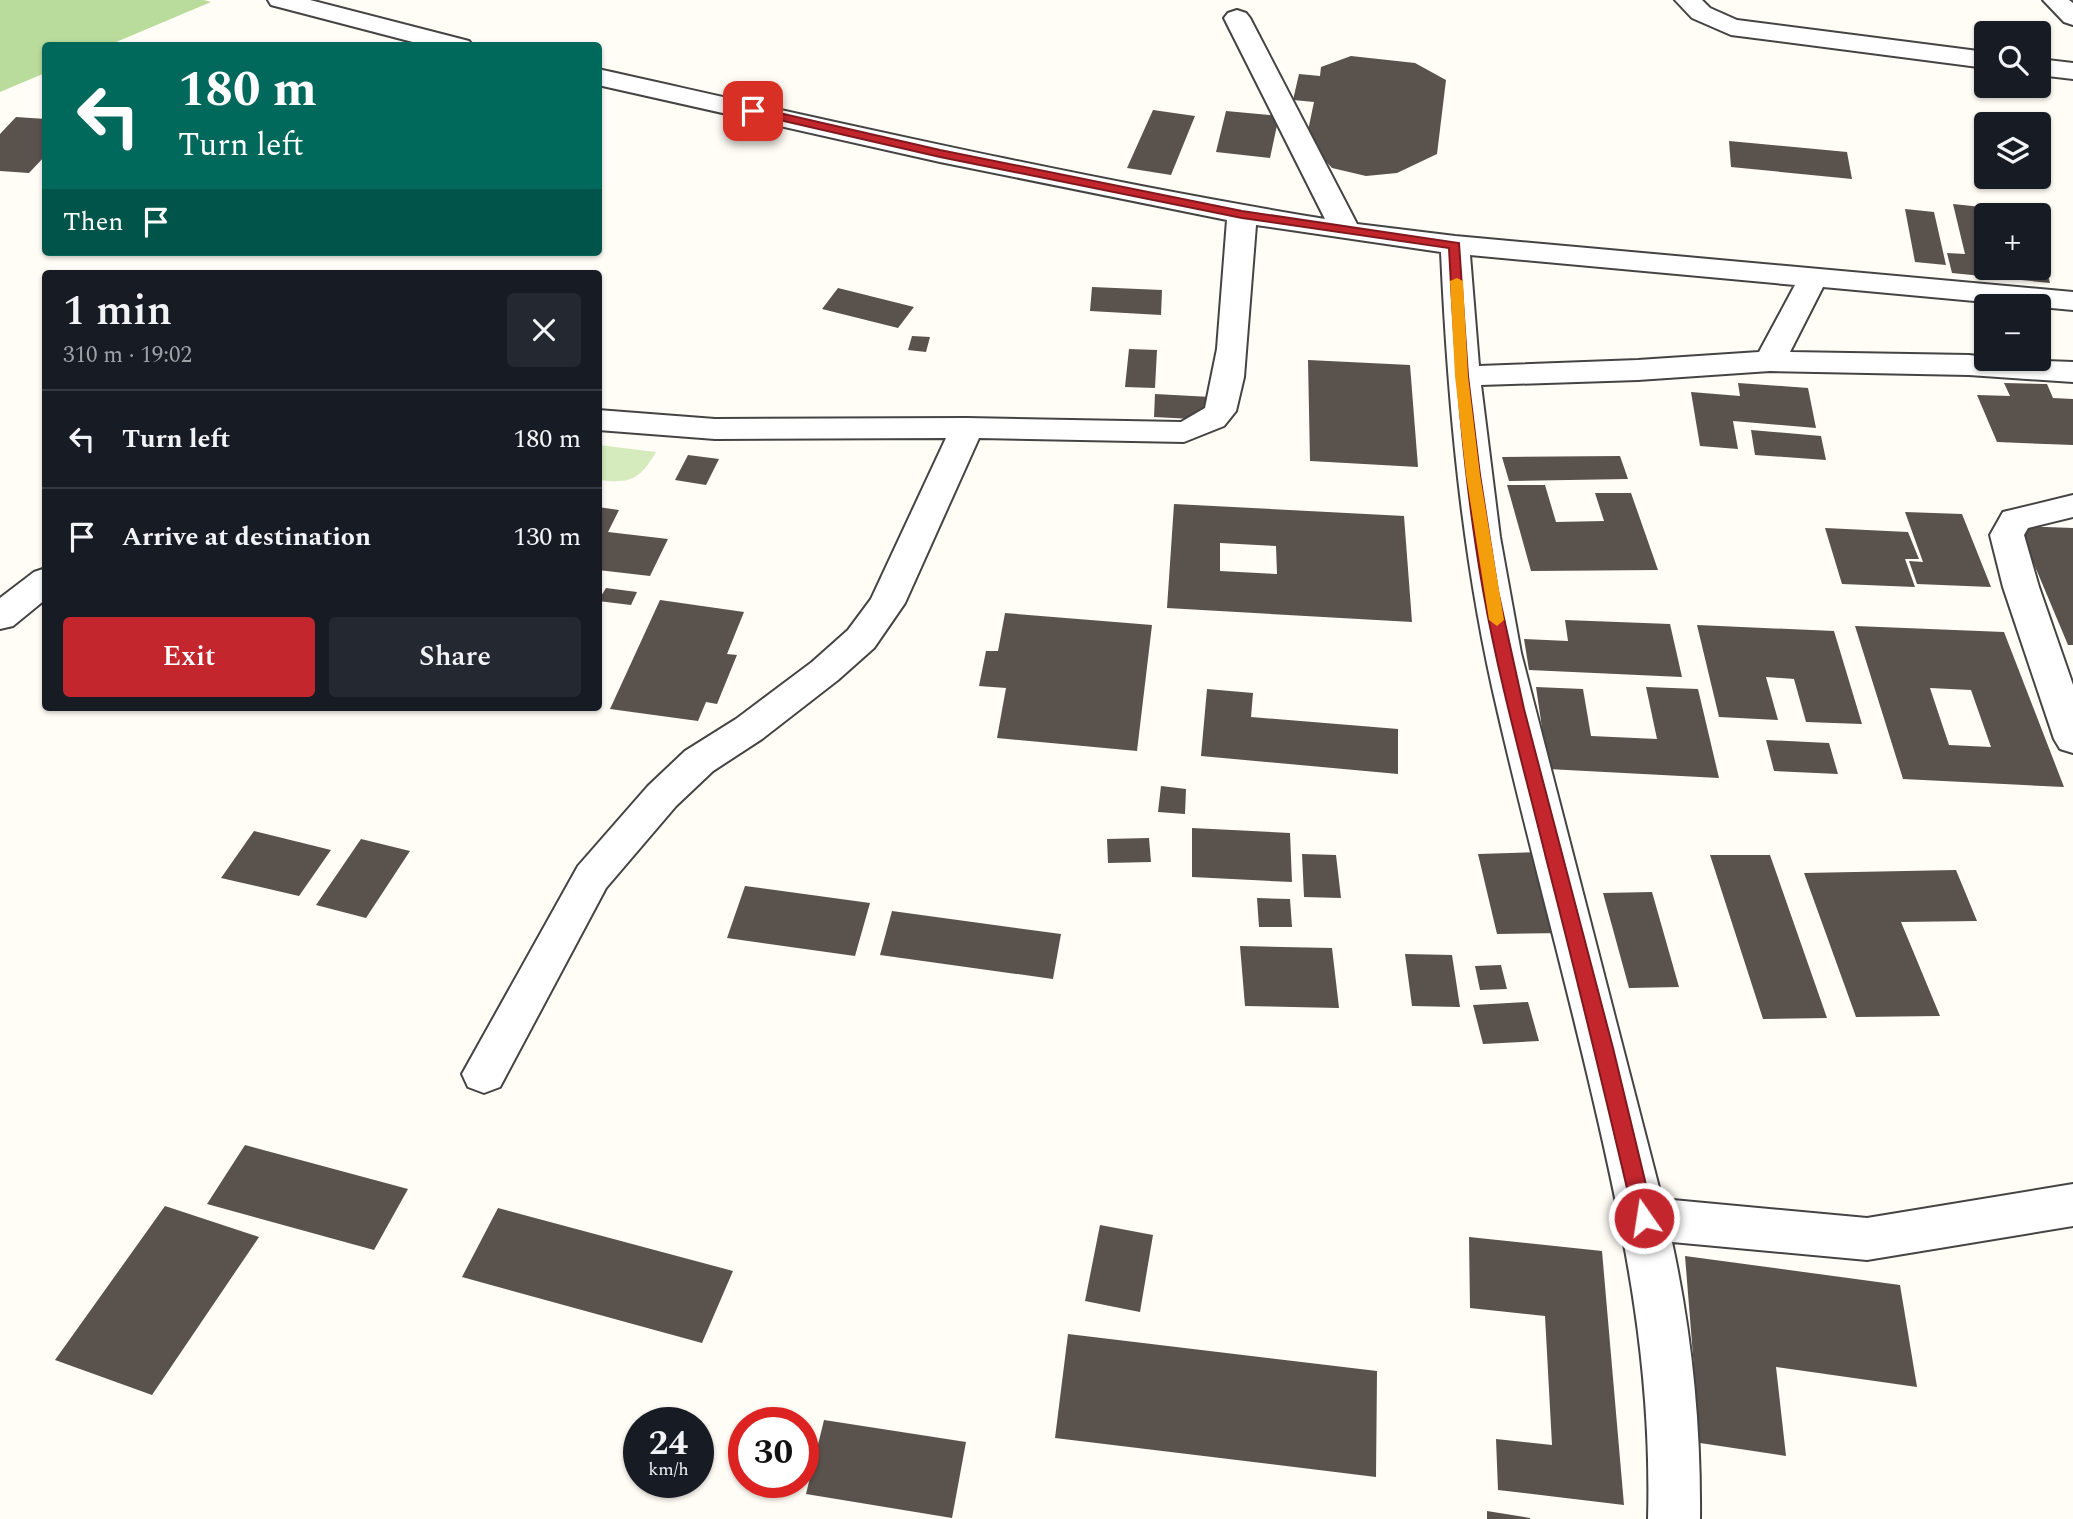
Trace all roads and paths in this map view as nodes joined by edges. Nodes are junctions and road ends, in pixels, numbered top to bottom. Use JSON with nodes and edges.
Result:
{"nodes":[{"id":1,"x":280,"y":0,"type":"edge"},
{"id":2,"x":1686,"y":0,"type":"edge"},
{"id":3,"x":2055,"y":0,"type":"edge"},
{"id":4,"x":2073,"y":17,"type":"edge"},
{"id":5,"x":1237,"y":18,"type":"dead end"},
{"id":6,"x":444,"y":42,"type":"edge"},
{"id":7,"x":1974,"y":58,"type":"edge"},
{"id":8,"x":2051,"y":68,"type":"edge"},
{"id":9,"x":2073,"y":71,"type":"edge"},
{"id":10,"x":602,"y":78,"type":"edge"},
{"id":11,"x":1242,"y":214,"type":"junction"},
{"id":12,"x":1346,"y":231,"type":"junction"},
{"id":13,"x":1455,"y":245,"type":"junction"},
{"id":14,"x":1813,"y":278,"type":"junction"},
{"id":15,"x":2073,"y":301,"type":"edge"},
{"id":16,"x":1770,"y":361,"type":"junction"},
{"id":17,"x":2073,"y":372,"type":"edge"},
{"id":18,"x":1462,"y":376,"type":"junction"},
{"id":19,"x":602,"y":419,"type":"edge"},
{"id":20,"x":967,"y":428,"type":"junction"},
{"id":21,"x":2073,"y":506,"type":"edge"},
{"id":22,"x":42,"y":583,"type":"edge"},
{"id":23,"x":0,"y":617,"type":"edge"},
{"id":24,"x":2073,"y":739,"type":"edge"},
{"id":25,"x":484,"y":1074,"type":"dead end"},
{"id":26,"x":2073,"y":1205,"type":"edge"},
{"id":27,"x":1644,"y":1218,"type":"junction"},
{"id":28,"x":1674,"y":1519,"type":"edge"}],
"edges":[{"from":1,"to":6,"type":"street"},
{"from":2,"to":7,"type":"street"},
{"from":3,"to":4,"type":"street"},
{"from":5,"to":12,"type":"street"},
{"from":8,"to":9,"type":"street"},
{"from":10,"to":11,"type":"street"},
{"from":11,"to":12,"type":"street"},
{"from":11,"to":20,"type":"street"},
{"from":12,"to":13,"type":"street"},
{"from":13,"to":14,"type":"street"},
{"from":13,"to":18,"type":"street"},
{"from":14,"to":15,"type":"street"},
{"from":14,"to":16,"type":"street"},
{"from":16,"to":17,"type":"street"},
{"from":16,"to":18,"type":"street"},
{"from":18,"to":27,"type":"street"},
{"from":19,"to":20,"type":"street"},
{"from":20,"to":25,"type":"street"},
{"from":21,"to":24,"type":"street"},
{"from":22,"to":23,"type":"street"},
{"from":26,"to":27,"type":"street"},
{"from":27,"to":28,"type":"street"}]}
